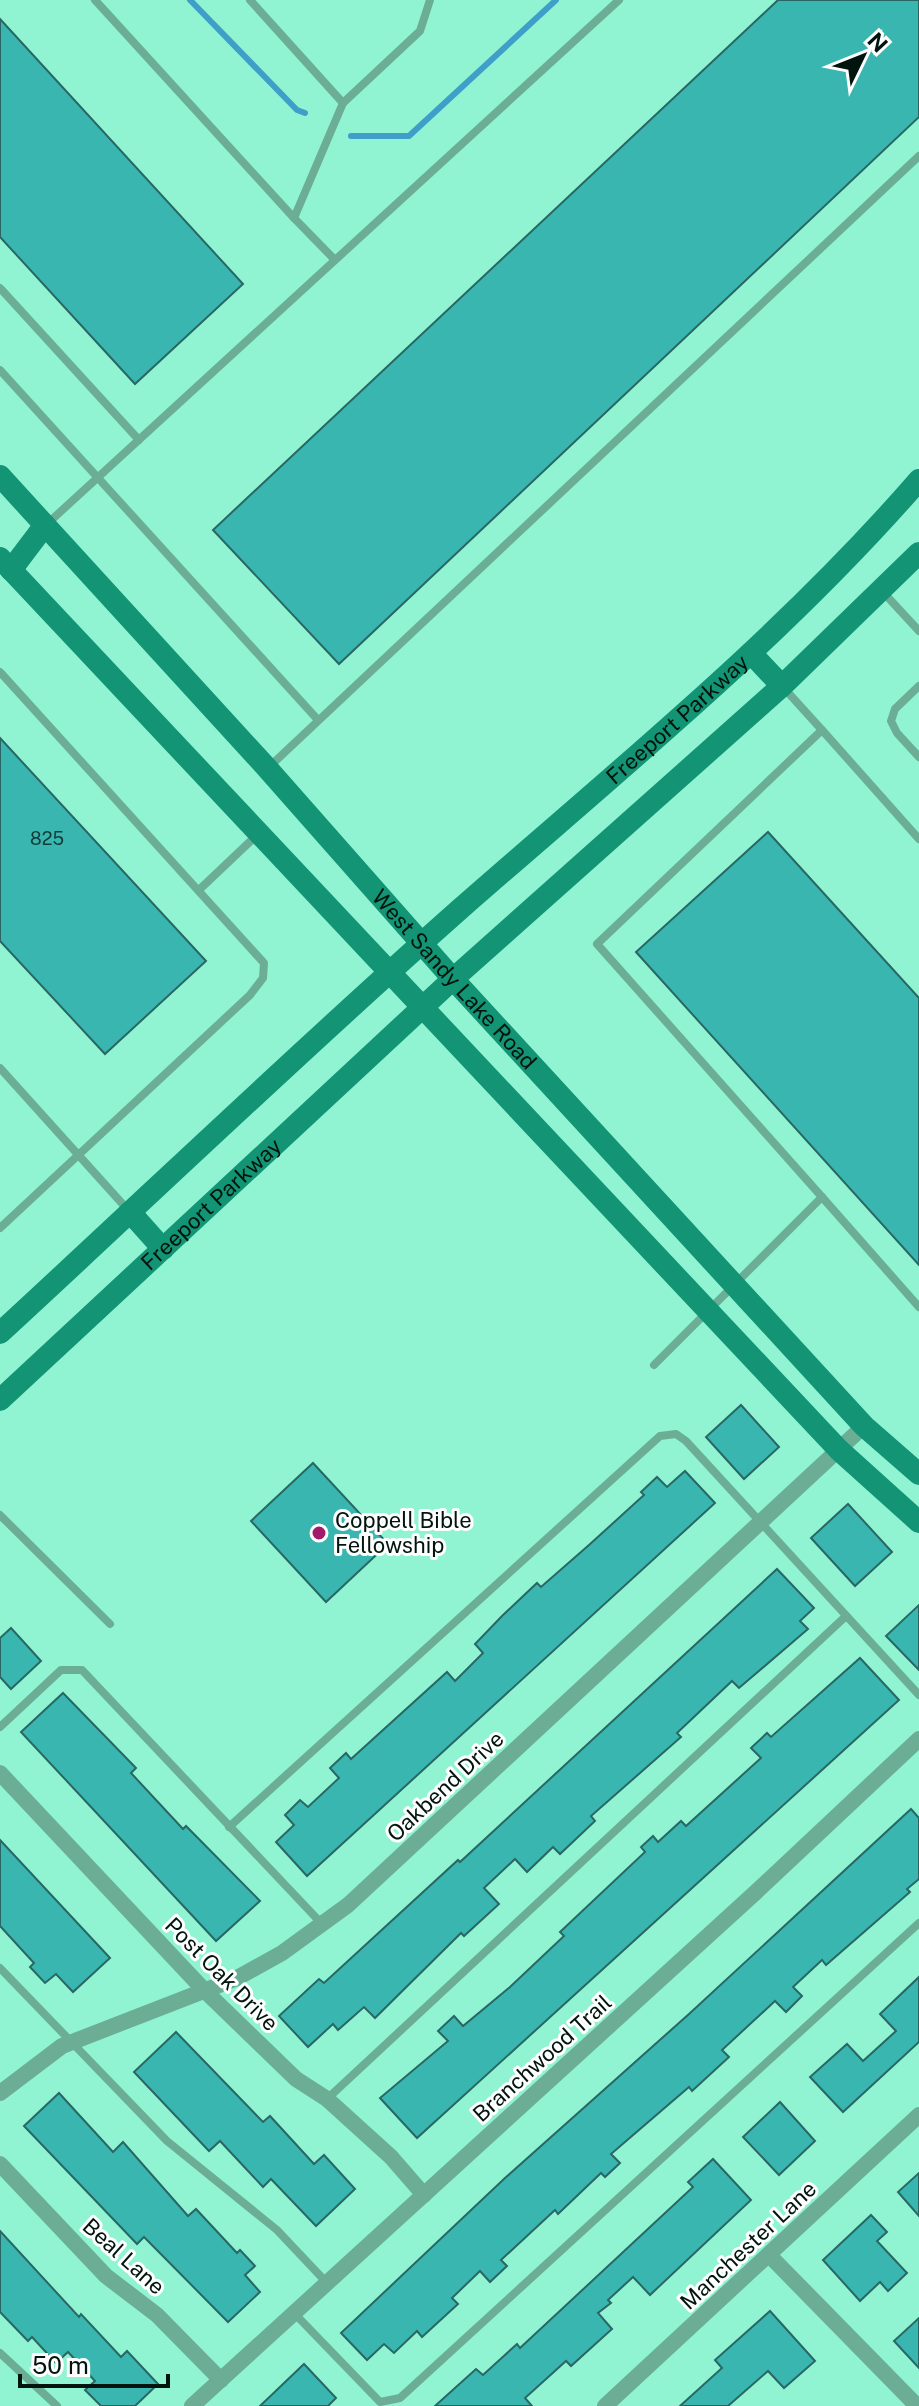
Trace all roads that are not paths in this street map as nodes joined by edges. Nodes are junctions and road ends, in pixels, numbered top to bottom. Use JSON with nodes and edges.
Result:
{"nodes":[{"id":1,"x":95,"y":0,"type":"edge"},
{"id":2,"x":250,"y":0,"type":"edge"},
{"id":3,"x":430,"y":0,"type":"edge"},
{"id":4,"x":619,"y":0,"type":"edge"},
{"id":5,"x":343,"y":103,"type":"junction"},
{"id":6,"x":919,"y":156,"type":"edge"},
{"id":7,"x":294,"y":218,"type":"junction"},
{"id":8,"x":334,"y":259,"type":"junction"},
{"id":9,"x":0,"y":288,"type":"edge"},
{"id":10,"x":0,"y":370,"type":"edge"},
{"id":11,"x":139,"y":440,"type":"junction"},
{"id":12,"x":0,"y":476,"type":"edge"},
{"id":13,"x":99,"y":477,"type":"junction"},
{"id":14,"x":919,"y":480,"type":"edge"},
{"id":15,"x":45,"y":525,"type":"junction"},
{"id":16,"x":919,"y":553,"type":"edge"},
{"id":17,"x":4,"y":569,"type":"edge"},
{"id":18,"x":882,"y":591,"type":"junction"},
{"id":19,"x":919,"y":631,"type":"edge"},
{"id":20,"x":751,"y":653,"type":"junction"},
{"id":21,"x":0,"y":672,"type":"edge"},
{"id":22,"x":782,"y":686,"type":"junction"},
{"id":23,"x":919,"y":686,"type":"edge"},
{"id":24,"x":318,"y":720,"type":"junction"},
{"id":25,"x":822,"y":730,"type":"junction"},
{"id":26,"x":919,"y":757,"type":"edge"},
{"id":27,"x":267,"y":768,"type":"junction"},
{"id":28,"x":259,"y":834,"type":"junction"},
{"id":29,"x":919,"y":839,"type":"edge"},
{"id":30,"x":200,"y":889,"type":"junction"},
{"id":31,"x":421,"y":943,"type":"junction"},
{"id":32,"x":388,"y":973,"type":"junction"},
{"id":33,"x":453,"y":979,"type":"junction"},
{"id":34,"x":421,"y":1008,"type":"junction"},
{"id":35,"x":0,"y":1068,"type":"edge"},
{"id":36,"x":79,"y":1155,"type":"junction"},
{"id":37,"x":822,"y":1197,"type":"junction"},
{"id":38,"x":130,"y":1212,"type":"junction"},
{"id":39,"x":0,"y":1228,"type":"edge"},
{"id":40,"x":163,"y":1249,"type":"junction"},
{"id":41,"x":733,"y":1284,"type":"junction"},
{"id":42,"x":919,"y":1307,"type":"edge"},
{"id":43,"x":707,"y":1312,"type":"junction"},
{"id":44,"x":0,"y":1333,"type":"edge"},
{"id":45,"x":654,"y":1365,"type":"dead end"},
{"id":46,"x":0,"y":1400,"type":"edge"},
{"id":47,"x":864,"y":1426,"type":"junction"},
{"id":48,"x":839,"y":1450,"type":"junction"},
{"id":49,"x":919,"y":1474,"type":"edge"},
{"id":50,"x":0,"y":1515,"type":"edge"},
{"id":51,"x":919,"y":1522,"type":"edge"},
{"id":52,"x":761,"y":1523,"type":"junction"},
{"id":53,"x":846,"y":1616,"type":"junction"},
{"id":54,"x":110,"y":1624,"type":"dead end"},
{"id":55,"x":919,"y":1695,"type":"edge"},
{"id":56,"x":0,"y":1727,"type":"edge"},
{"id":57,"x":919,"y":1739,"type":"edge"},
{"id":58,"x":0,"y":1773,"type":"edge"},
{"id":59,"x":229,"y":1827,"type":"junction"},
{"id":60,"x":919,"y":1923,"type":"edge"},
{"id":61,"x":322,"y":1924,"type":"junction"},
{"id":62,"x":0,"y":1968,"type":"edge"},
{"id":63,"x":204,"y":1990,"type":"junction"},
{"id":64,"x":72,"y":2041,"type":"junction"},
{"id":65,"x":0,"y":2093,"type":"edge"},
{"id":66,"x":327,"y":2099,"type":"junction"},
{"id":67,"x":919,"y":2115,"type":"edge"},
{"id":68,"x":0,"y":2164,"type":"edge"},
{"id":69,"x":424,"y":2195,"type":"junction"},
{"id":70,"x":770,"y":2256,"type":"junction"},
{"id":71,"x":327,"y":2284,"type":"junction"},
{"id":72,"x":295,"y":2314,"type":"junction"},
{"id":73,"x":0,"y":2353,"type":"edge"},
{"id":74,"x":221,"y":2380,"type":"junction"},
{"id":75,"x":378,"y":2404,"type":"edge"},
{"id":76,"x":57,"y":2406,"type":"edge"},
{"id":77,"x":192,"y":2406,"type":"edge"},
{"id":78,"x":605,"y":2406,"type":"edge"},
{"id":79,"x":917,"y":2406,"type":"edge"}],
"edges":[{"from":1,"to":7,"type":"lane"},
{"from":2,"to":5,"type":"lane"},
{"from":3,"to":5,"type":"lane"},
{"from":4,"to":8,"type":"lane"},
{"from":5,"to":7,"type":"lane"},
{"from":6,"to":24,"type":"lane"},
{"from":7,"to":8,"type":"lane"},
{"from":8,"to":11,"type":"lane"},
{"from":9,"to":11,"type":"lane"},
{"from":10,"to":13,"type":"lane"},
{"from":11,"to":13,"type":"lane"},
{"from":12,"to":15,"type":"main road","name":"West Sandy Lake Road"},
{"from":13,"to":15,"type":"lane"},
{"from":13,"to":24,"type":"lane"},
{"from":14,"to":20,"type":"main road","name":"Freeport Parkway"},
{"from":15,"to":17,"type":"main road"},
{"from":15,"to":27,"type":"main road","name":"West Sandy Lake Road"},
{"from":16,"to":18,"type":"main road","name":"Freeport Parkway"},
{"from":17,"to":28,"type":"main road","name":"West Sandy Lake Road"},
{"from":18,"to":19,"type":"lane"},
{"from":18,"to":22,"type":"main road","name":"Freeport Parkway"},
{"from":20,"to":22,"type":"main road"},
{"from":20,"to":31,"type":"main road","name":"Freeport Parkway"},
{"from":21,"to":30,"type":"lane"},
{"from":22,"to":25,"type":"lane"},
{"from":22,"to":33,"type":"main road","name":"Freeport Parkway"},
{"from":23,"to":26,"type":"lane"},
{"from":24,"to":27,"type":"lane"},
{"from":25,"to":29,"type":"lane"},
{"from":25,"to":37,"type":"lane"},
{"from":27,"to":31,"type":"main road","name":"West Sandy Lake Road"},
{"from":28,"to":30,"type":"lane"},
{"from":28,"to":32,"type":"main road","name":"West Sandy Lake Road"},
{"from":30,"to":36,"type":"lane"},
{"from":31,"to":32,"type":"main road","name":"Freeport Parkway"},
{"from":31,"to":33,"type":"main road","name":"West Sandy Lake Road"},
{"from":32,"to":34,"type":"main road","name":"West Sandy Lake Road"},
{"from":32,"to":38,"type":"main road"},
{"from":33,"to":34,"type":"main road","name":"Freeport Parkway"},
{"from":33,"to":41,"type":"main road","name":"West Sandy Lake Road"},
{"from":34,"to":40,"type":"main road","name":"Freeport Parkway"},
{"from":34,"to":43,"type":"main road","name":"West Sandy Lake Road"},
{"from":35,"to":36,"type":"lane"},
{"from":36,"to":38,"type":"lane"},
{"from":36,"to":39,"type":"lane"},
{"from":37,"to":41,"type":"lane"},
{"from":37,"to":42,"type":"lane"},
{"from":38,"to":40,"type":"main road"},
{"from":38,"to":44,"type":"main road"},
{"from":40,"to":46,"type":"main road","name":"Freeport Parkway"},
{"from":41,"to":43,"type":"lane"},
{"from":41,"to":47,"type":"main road","name":"West Sandy Lake Road"},
{"from":43,"to":45,"type":"lane"},
{"from":43,"to":48,"type":"main road","name":"West Sandy Lake Road"},
{"from":47,"to":48,"type":"street","name":"Oakbend Drive"},
{"from":47,"to":49,"type":"main road","name":"West Sandy Lake Road"},
{"from":48,"to":51,"type":"main road","name":"West Sandy Lake Road"},
{"from":48,"to":52,"type":"street","name":"Oakbend Drive"},
{"from":50,"to":54,"type":"lane"},
{"from":52,"to":53,"type":"lane"},
{"from":52,"to":59,"type":"lane"},
{"from":52,"to":61,"type":"street","name":"Oakbend Drive"},
{"from":53,"to":55,"type":"lane"},
{"from":53,"to":66,"type":"lane"},
{"from":56,"to":59,"type":"lane"},
{"from":57,"to":69,"type":"street","name":"Branchwood Trail"},
{"from":58,"to":63,"type":"street","name":"Post Oak Drive"},
{"from":59,"to":61,"type":"lane"},
{"from":60,"to":75,"type":"lane"},
{"from":61,"to":63,"type":"street","name":"Oakbend Drive"},
{"from":62,"to":64,"type":"lane"},
{"from":63,"to":64,"type":"street","name":"Oakbend Drive"},
{"from":63,"to":66,"type":"street","name":"Post Oak Drive"},
{"from":64,"to":65,"type":"street","name":"Oakbend Drive"},
{"from":64,"to":71,"type":"lane"},
{"from":66,"to":69,"type":"street","name":"Post Oak Drive"},
{"from":67,"to":70,"type":"street","name":"Manchester Lane"},
{"from":68,"to":74,"type":"street","name":"Beal Lane"},
{"from":69,"to":71,"type":"street","name":"Branchwood Trail"},
{"from":70,"to":78,"type":"street","name":"Manchester Lane"},
{"from":70,"to":79,"type":"street"},
{"from":71,"to":72,"type":"street","name":"Branchwood Trail"},
{"from":72,"to":74,"type":"street","name":"Branchwood Trail"},
{"from":72,"to":75,"type":"lane"},
{"from":73,"to":76,"type":"lane"},
{"from":74,"to":77,"type":"street","name":"Branchwood Trail"}]}
